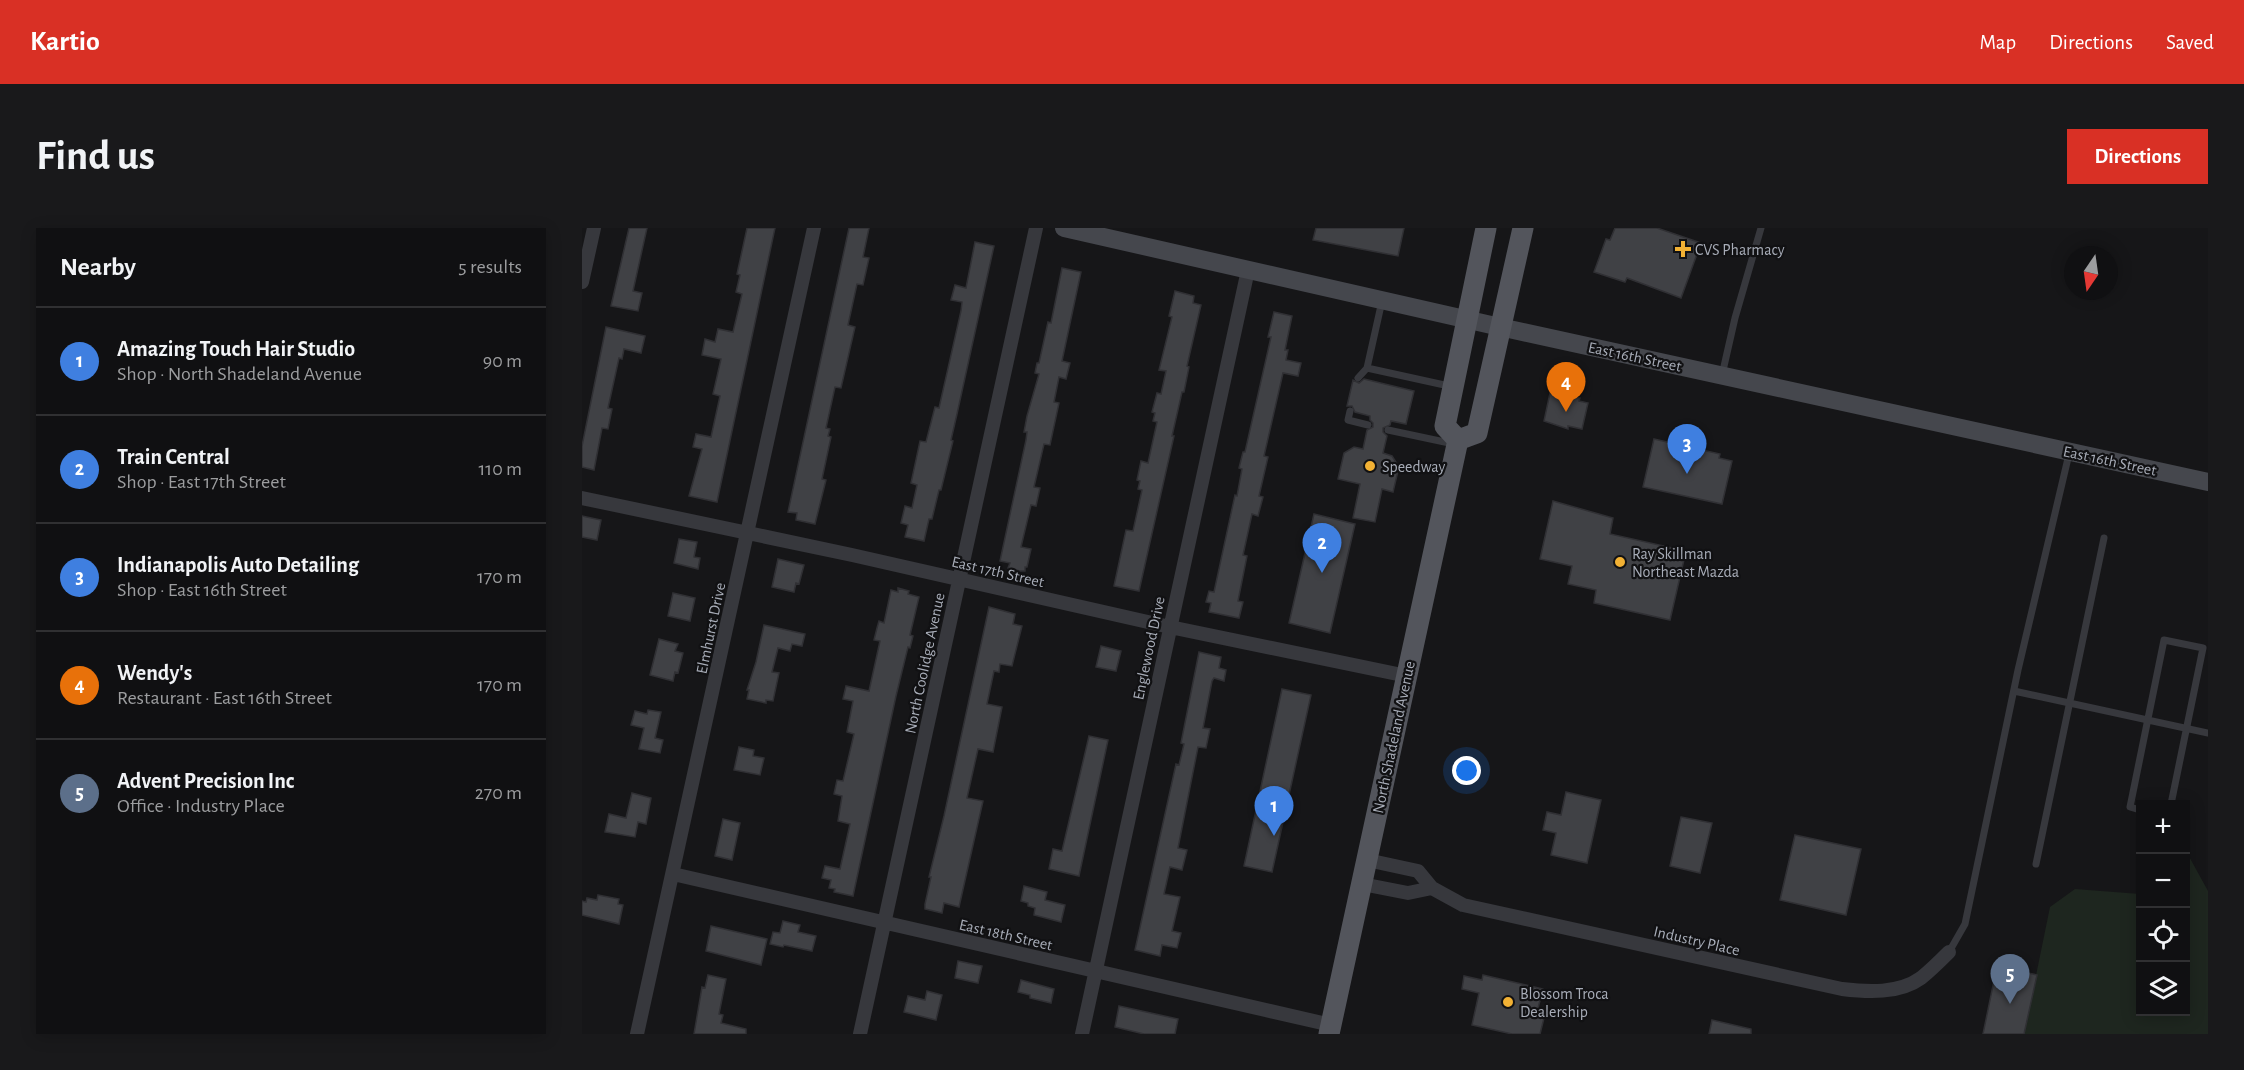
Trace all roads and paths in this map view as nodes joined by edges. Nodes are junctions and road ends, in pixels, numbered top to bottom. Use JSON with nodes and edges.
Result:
{"nodes":[{"id":1,"x":594,"y":228,"type":"edge"},
{"id":2,"x":813,"y":228,"type":"edge"},
{"id":3,"x":1036,"y":228,"type":"edge"},
{"id":4,"x":1064,"y":228,"type":"edge"},
{"id":5,"x":1486,"y":228,"type":"edge"},
{"id":6,"x":1523,"y":228,"type":"edge"},
{"id":7,"x":1761,"y":228,"type":"edge"},
{"id":8,"x":1248,"y":270,"type":"junction"},
{"id":9,"x":582,"y":282,"type":"edge"},
{"id":10,"x":1382,"y":300,"type":"junction"},
{"id":11,"x":1467,"y":319,"type":"junction"},
{"id":12,"x":1500,"y":327,"type":"junction"},
{"id":13,"x":1367,"y":368,"type":"junction"},
{"id":14,"x":1722,"y":375,"type":"junction"},
{"id":15,"x":1358,"y":378,"type":"dead end"},
{"id":16,"x":1452,"y":386,"type":"junction"},
{"id":17,"x":1350,"y":411,"type":"dead end"},
{"id":18,"x":1368,"y":425,"type":"dead end"},
{"id":19,"x":1389,"y":430,"type":"dead end"},
{"id":20,"x":1457,"y":442,"type":"junction"},
{"id":21,"x":2069,"y":451,"type":"junction"},
{"id":22,"x":2208,"y":482,"type":"edge"},
{"id":23,"x":582,"y":498,"type":"edge"},
{"id":24,"x":747,"y":534,"type":"junction"},
{"id":25,"x":2104,"y":538,"type":"dead end"},
{"id":26,"x":959,"y":580,"type":"junction"},
{"id":27,"x":1170,"y":627,"type":"junction"},
{"id":28,"x":1407,"y":675,"type":"junction"},
{"id":29,"x":2014,"y":691,"type":"junction"},
{"id":30,"x":2070,"y":702,"type":"junction"},
{"id":31,"x":2147,"y":720,"type":"junction"},
{"id":32,"x":2187,"y":728,"type":"junction"},
{"id":33,"x":2208,"y":733,"type":"edge"},
{"id":34,"x":2172,"y":800,"type":"edge"},
{"id":35,"x":2136,"y":809,"type":"edge"},
{"id":36,"x":1367,"y":860,"type":"junction"},
{"id":37,"x":2036,"y":864,"type":"dead end"},
{"id":38,"x":673,"y":874,"type":"junction"},
{"id":39,"x":1362,"y":884,"type":"junction"},
{"id":40,"x":1432,"y":888,"type":"junction"},
{"id":41,"x":885,"y":922,"type":"junction"},
{"id":42,"x":1949,"y":952,"type":"joint"},
{"id":43,"x":1096,"y":971,"type":"junction"},
{"id":44,"x":1330,"y":1029,"type":"edge"},
{"id":45,"x":638,"y":1034,"type":"edge"},
{"id":46,"x":860,"y":1034,"type":"edge"},
{"id":47,"x":1082,"y":1034,"type":"edge"}],
"edges":[{"from":1,"to":9,"type":"street"},
{"from":2,"to":24,"type":"street","name":"Elmhurst Drive"},
{"from":3,"to":26,"type":"street","name":"North Coolidge Avenue"},
{"from":4,"to":8,"type":"street","name":"East 16th Street"},
{"from":5,"to":11,"type":"main road"},
{"from":6,"to":12,"type":"main road"},
{"from":7,"to":14,"type":"lane"},
{"from":8,"to":10,"type":"street","name":"East 16th Street"},
{"from":8,"to":27,"type":"street","name":"Englewood Drive"},
{"from":10,"to":11,"type":"street","name":"East 16th Street"},
{"from":10,"to":13,"type":"lane"},
{"from":11,"to":12,"type":"street","name":"East 16th Street"},
{"from":11,"to":16,"type":"main road"},
{"from":12,"to":14,"type":"street","name":"East 16th Street"},
{"from":12,"to":20,"type":"main road"},
{"from":13,"to":15,"type":"lane"},
{"from":13,"to":16,"type":"lane"},
{"from":14,"to":21,"type":"street","name":"East 16th Street"},
{"from":16,"to":20,"type":"main road"},
{"from":17,"to":18,"type":"lane"},
{"from":19,"to":20,"type":"lane"},
{"from":20,"to":28,"type":"main road","name":"North Shadeland Avenue"},
{"from":21,"to":22,"type":"street","name":"East 16th Street"},
{"from":21,"to":29,"type":"lane"},
{"from":23,"to":24,"type":"street","name":"East 17th Street"},
{"from":24,"to":26,"type":"street","name":"East 17th Street"},
{"from":24,"to":38,"type":"street","name":"Elmhurst Drive"},
{"from":25,"to":30,"type":"lane"},
{"from":26,"to":27,"type":"street","name":"East 17th Street"},
{"from":26,"to":41,"type":"street","name":"North Coolidge Avenue"},
{"from":27,"to":28,"type":"street","name":"East 17th Street"},
{"from":27,"to":43,"type":"street","name":"Englewood Drive"},
{"from":28,"to":36,"type":"main road","name":"North Shadeland Avenue"},
{"from":29,"to":30,"type":"lane"},
{"from":29,"to":42,"type":"lane"},
{"from":30,"to":31,"type":"lane"},
{"from":30,"to":37,"type":"lane"},
{"from":31,"to":32,"type":"lane"},
{"from":31,"to":32,"type":"lane"},
{"from":31,"to":35,"type":"lane"},
{"from":32,"to":33,"type":"lane"},
{"from":32,"to":34,"type":"lane"},
{"from":36,"to":39,"type":"main road","name":"North Shadeland Avenue"},
{"from":36,"to":40,"type":"street","name":"Industry Place"},
{"from":38,"to":41,"type":"street","name":"East 18th Street"},
{"from":38,"to":45,"type":"street","name":"Elmhurst Drive"},
{"from":39,"to":40,"type":"street"},
{"from":39,"to":44,"type":"main road","name":"North Shadeland Avenue"},
{"from":40,"to":42,"type":"street","name":"Industry Place"},
{"from":41,"to":43,"type":"street","name":"East 18th Street"},
{"from":41,"to":46,"type":"street","name":"North Coolidge Avenue"},
{"from":43,"to":44,"type":"street","name":"East 18th Street"},
{"from":43,"to":47,"type":"street","name":"Englewood Drive"}]}
